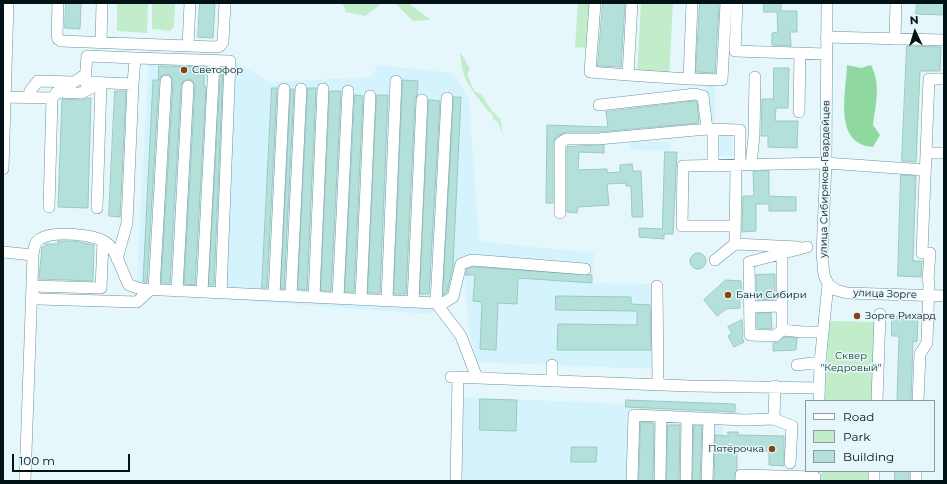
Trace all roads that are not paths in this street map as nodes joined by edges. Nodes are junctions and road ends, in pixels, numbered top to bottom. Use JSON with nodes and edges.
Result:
{"nodes":[{"id":1,"x":8,"y":3,"type":"edge"},
{"id":2,"x":58,"y":3,"type":"edge"},
{"id":3,"x":102,"y":3,"type":"edge"},
{"id":4,"x":190,"y":3,"type":"edge"},
{"id":5,"x":225,"y":3,"type":"edge"},
{"id":6,"x":595,"y":3,"type":"edge"},
{"id":7,"x":632,"y":3,"type":"edge"},
{"id":8,"x":692,"y":3,"type":"edge"},
{"id":9,"x":726,"y":3,"type":"edge"},
{"id":10,"x":736,"y":3,"type":"edge"},
{"id":11,"x":827,"y":3,"type":"edge"},
{"id":12,"x":896,"y":3,"type":"edge"},
{"id":13,"x":826,"y":37,"type":"junction"},
{"id":14,"x":895,"y":38,"type":"junction"},
{"id":15,"x":944,"y":40,"type":"edge"},
{"id":16,"x":101,"y":42,"type":"junction"},
{"id":17,"x":188,"y":46,"type":"junction"},
{"id":18,"x":5,"y":51,"type":"edge"},
{"id":19,"x":724,"y":51,"type":"junction"},
{"id":20,"x":735,"y":51,"type":"junction"},
{"id":21,"x":800,"y":54,"type":"junction"},
{"id":22,"x":826,"y":54,"type":"junction"},
{"id":23,"x":135,"y":58,"type":"junction"},
{"id":24,"x":214,"y":63,"type":"dead end"},
{"id":25,"x":86,"y":74,"type":"junction"},
{"id":26,"x":628,"y":75,"type":"junction"},
{"id":27,"x":754,"y":77,"type":"dead end"},
{"id":28,"x":689,"y":79,"type":"junction"},
{"id":29,"x":944,"y":79,"type":"edge"},
{"id":30,"x":166,"y":81,"type":"dead end"},
{"id":31,"x":396,"y":81,"type":"dead end"},
{"id":32,"x":101,"y":82,"type":"junction"},
{"id":33,"x":133,"y":84,"type":"junction"},
{"id":34,"x":188,"y":86,"type":"dead end"},
{"id":35,"x":284,"y":89,"type":"dead end"},
{"id":36,"x":301,"y":89,"type":"dead end"},
{"id":37,"x":323,"y":89,"type":"dead end"},
{"id":38,"x":348,"y":91,"type":"dead end"},
{"id":39,"x":370,"y":96,"type":"dead end"},
{"id":40,"x":29,"y":97,"type":"junction"},
{"id":41,"x":4,"y":98,"type":"edge"},
{"id":42,"x":52,"y":98,"type":"junction"},
{"id":43,"x":447,"y":98,"type":"dead end"},
{"id":44,"x":422,"y":100,"type":"dead end"},
{"id":45,"x":599,"y":105,"type":"dead end"},
{"id":46,"x":799,"y":112,"type":"dead end"},
{"id":47,"x":710,"y":129,"type":"junction"},
{"id":48,"x":926,"y":153,"type":"junction"},
{"id":49,"x":944,"y":153,"type":"edge"},
{"id":50,"x":826,"y":163,"type":"junction"},
{"id":51,"x":713,"y":166,"type":"junction"},
{"id":52,"x":742,"y":166,"type":"junction"},
{"id":53,"x":3,"y":169,"type":"edge"},
{"id":54,"x":925,"y":170,"type":"junction"},
{"id":55,"x":49,"y":207,"type":"dead end"},
{"id":56,"x":97,"y":208,"type":"dead end"},
{"id":57,"x":560,"y":213,"type":"dead end"},
{"id":58,"x":735,"y":226,"type":"junction"},
{"id":59,"x":103,"y":241,"type":"junction"},
{"id":60,"x":734,"y":244,"type":"junction"},
{"id":61,"x":807,"y":247,"type":"junction"},
{"id":62,"x":823,"y":247,"type":"junction"},
{"id":63,"x":3,"y":252,"type":"edge"},
{"id":64,"x":33,"y":255,"type":"junction"},
{"id":65,"x":782,"y":255,"type":"junction"},
{"id":66,"x":117,"y":259,"type":"junction"},
{"id":67,"x":715,"y":260,"type":"dead end"},
{"id":68,"x":585,"y":270,"type":"dead end"},
{"id":69,"x":828,"y":284,"type":"junction"},
{"id":70,"x":657,"y":286,"type":"dead end"},
{"id":71,"x":32,"y":290,"type":"junction"},
{"id":72,"x":152,"y":290,"type":"junction"},
{"id":73,"x":177,"y":291,"type":"junction"},
{"id":74,"x":202,"y":292,"type":"junction"},
{"id":75,"x":221,"y":293,"type":"junction"},
{"id":76,"x":274,"y":295,"type":"junction"},
{"id":77,"x":291,"y":296,"type":"junction"},
{"id":78,"x":929,"y":296,"type":"junction"},
{"id":79,"x":944,"y":296,"type":"edge"},
{"id":80,"x":314,"y":297,"type":"junction"},
{"id":81,"x":338,"y":298,"type":"junction"},
{"id":82,"x":361,"y":299,"type":"junction"},
{"id":83,"x":387,"y":300,"type":"junction"},
{"id":84,"x":413,"y":302,"type":"junction"},
{"id":85,"x":437,"y":304,"type":"junction"},
{"id":86,"x":782,"y":306,"type":"junction"},
{"id":87,"x":750,"y":308,"type":"junction"},
{"id":88,"x":880,"y":314,"type":"dead end"},
{"id":89,"x":782,"y":330,"type":"junction"},
{"id":90,"x":823,"y":332,"type":"junction"},
{"id":91,"x":820,"y":362,"type":"junction"},
{"id":92,"x":552,"y":365,"type":"dead end"},
{"id":93,"x":797,"y":365,"type":"dead end"},
{"id":94,"x":477,"y":378,"type":"junction"},
{"id":95,"x":552,"y":382,"type":"junction"},
{"id":96,"x":658,"y":384,"type":"junction"},
{"id":97,"x":775,"y":386,"type":"junction"},
{"id":98,"x":819,"y":388,"type":"junction"},
{"id":99,"x":819,"y":400,"type":"edge"},
{"id":100,"x":877,"y":400,"type":"edge"},
{"id":101,"x":918,"y":400,"type":"edge"},
{"id":102,"x":661,"y":417,"type":"junction"},
{"id":103,"x":687,"y":418,"type":"junction"},
{"id":104,"x":709,"y":419,"type":"junction"},
{"id":105,"x":774,"y":419,"type":"junction"},
{"id":106,"x":790,"y":463,"type":"dead end"},
{"id":107,"x":815,"y":476,"type":"edge"},
{"id":108,"x":791,"y":478,"type":"edge"},
{"id":109,"x":25,"y":481,"type":"edge"},
{"id":110,"x":456,"y":481,"type":"edge"},
{"id":111,"x":632,"y":481,"type":"edge"},
{"id":112,"x":660,"y":481,"type":"edge"},
{"id":113,"x":686,"y":481,"type":"edge"},
{"id":114,"x":707,"y":481,"type":"edge"},
{"id":115,"x":741,"y":481,"type":"edge"}],
"edges":[{"from":1,"to":18,"type":"street"},
{"from":2,"to":16,"type":"street"},
{"from":3,"to":16,"type":"street"},
{"from":4,"to":17,"type":"street"},
{"from":5,"to":17,"type":"street"},
{"from":6,"to":26,"type":"street"},
{"from":7,"to":26,"type":"street"},
{"from":8,"to":28,"type":"street"},
{"from":9,"to":19,"type":"street"},
{"from":10,"to":20,"type":"street"},
{"from":11,"to":13,"type":"street","name":"улица Сибиряков-Гвардейцев"},
{"from":12,"to":14,"type":"street"},
{"from":13,"to":14,"type":"street"},
{"from":13,"to":22,"type":"street","name":"улица Сибиряков-Гвардейцев"},
{"from":14,"to":15,"type":"street"},
{"from":16,"to":17,"type":"street"},
{"from":18,"to":41,"type":"street"},
{"from":19,"to":20,"type":"street"},
{"from":19,"to":28,"type":"street"},
{"from":20,"to":21,"type":"street"},
{"from":21,"to":22,"type":"street"},
{"from":21,"to":46,"type":"street"},
{"from":22,"to":50,"type":"street","name":"улица Сибиряков-Гвардейцев"},
{"from":23,"to":25,"type":"street"},
{"from":23,"to":33,"type":"street"},
{"from":23,"to":75,"type":"street"},
{"from":24,"to":74,"type":"street"},
{"from":25,"to":32,"type":"street"},
{"from":25,"to":40,"type":"street"},
{"from":26,"to":28,"type":"street"},
{"from":27,"to":52,"type":"street"},
{"from":29,"to":48,"type":"street"},
{"from":30,"to":72,"type":"street"},
{"from":31,"to":83,"type":"street"},
{"from":32,"to":33,"type":"street"},
{"from":32,"to":42,"type":"street"},
{"from":32,"to":56,"type":"street"},
{"from":33,"to":66,"type":"street"},
{"from":34,"to":73,"type":"street"},
{"from":35,"to":76,"type":"street"},
{"from":36,"to":77,"type":"street"},
{"from":37,"to":80,"type":"street"},
{"from":38,"to":81,"type":"street"},
{"from":39,"to":82,"type":"street"},
{"from":40,"to":41,"type":"street"},
{"from":40,"to":42,"type":"street"},
{"from":41,"to":53,"type":"street"},
{"from":42,"to":55,"type":"street"},
{"from":43,"to":85,"type":"street"},
{"from":44,"to":84,"type":"street"},
{"from":45,"to":47,"type":"street"},
{"from":47,"to":51,"type":"street"},
{"from":47,"to":52,"type":"street"},
{"from":47,"to":57,"type":"street"},
{"from":48,"to":49,"type":"street"},
{"from":48,"to":54,"type":"street"},
{"from":50,"to":52,"type":"street"},
{"from":50,"to":54,"type":"street"},
{"from":50,"to":62,"type":"street","name":"улица Сибиряков-Гвардейцев"},
{"from":51,"to":52,"type":"street"},
{"from":51,"to":58,"type":"street"},
{"from":52,"to":58,"type":"street"},
{"from":54,"to":78,"type":"street"},
{"from":58,"to":60,"type":"street"},
{"from":59,"to":64,"type":"street"},
{"from":59,"to":66,"type":"street"},
{"from":59,"to":71,"type":"street"},
{"from":60,"to":61,"type":"street"},
{"from":60,"to":67,"type":"street"},
{"from":61,"to":62,"type":"street"},
{"from":61,"to":65,"type":"street"},
{"from":62,"to":69,"type":"street","name":"улица Сибиряков-Гвардейцев"},
{"from":63,"to":64,"type":"street"},
{"from":64,"to":71,"type":"street"},
{"from":65,"to":86,"type":"street"},
{"from":65,"to":87,"type":"street"},
{"from":66,"to":72,"type":"street"},
{"from":68,"to":85,"type":"street"},
{"from":69,"to":78,"type":"street","name":"улица Зорге"},
{"from":69,"to":90,"type":"street","name":"улица Сибиряков-Гвардейцев"},
{"from":70,"to":96,"type":"street"},
{"from":71,"to":72,"type":"street"},
{"from":71,"to":109,"type":"street"},
{"from":72,"to":73,"type":"street"},
{"from":73,"to":74,"type":"street"},
{"from":74,"to":75,"type":"street"},
{"from":75,"to":76,"type":"street"},
{"from":76,"to":77,"type":"street"},
{"from":77,"to":80,"type":"street"},
{"from":78,"to":79,"type":"street","name":"улица Зорге"},
{"from":78,"to":101,"type":"street"},
{"from":80,"to":81,"type":"street"},
{"from":81,"to":82,"type":"street"},
{"from":82,"to":83,"type":"street"},
{"from":83,"to":84,"type":"street"},
{"from":84,"to":85,"type":"street"},
{"from":85,"to":94,"type":"street"},
{"from":86,"to":87,"type":"street"},
{"from":86,"to":89,"type":"street"},
{"from":87,"to":89,"type":"street"},
{"from":88,"to":100,"type":"street"},
{"from":89,"to":90,"type":"street"},
{"from":90,"to":91,"type":"street","name":"улица Сибиряков-Гвардейцев"},
{"from":91,"to":93,"type":"street"},
{"from":91,"to":98,"type":"street","name":"улица Сибиряков-Гвардейцев"},
{"from":92,"to":95,"type":"street"},
{"from":94,"to":95,"type":"street"},
{"from":94,"to":110,"type":"street"},
{"from":95,"to":96,"type":"street"},
{"from":96,"to":97,"type":"street"},
{"from":97,"to":98,"type":"street"},
{"from":97,"to":105,"type":"street"},
{"from":98,"to":99,"type":"street","name":"улица Сибиряков-Гвардейцев"},
{"from":102,"to":103,"type":"street"},
{"from":102,"to":111,"type":"street"},
{"from":102,"to":112,"type":"street"},
{"from":103,"to":104,"type":"street"},
{"from":103,"to":113,"type":"street"},
{"from":104,"to":105,"type":"street"},
{"from":104,"to":114,"type":"street"},
{"from":105,"to":106,"type":"street"},
{"from":107,"to":108,"type":"street"},
{"from":108,"to":115,"type":"street"}]}
